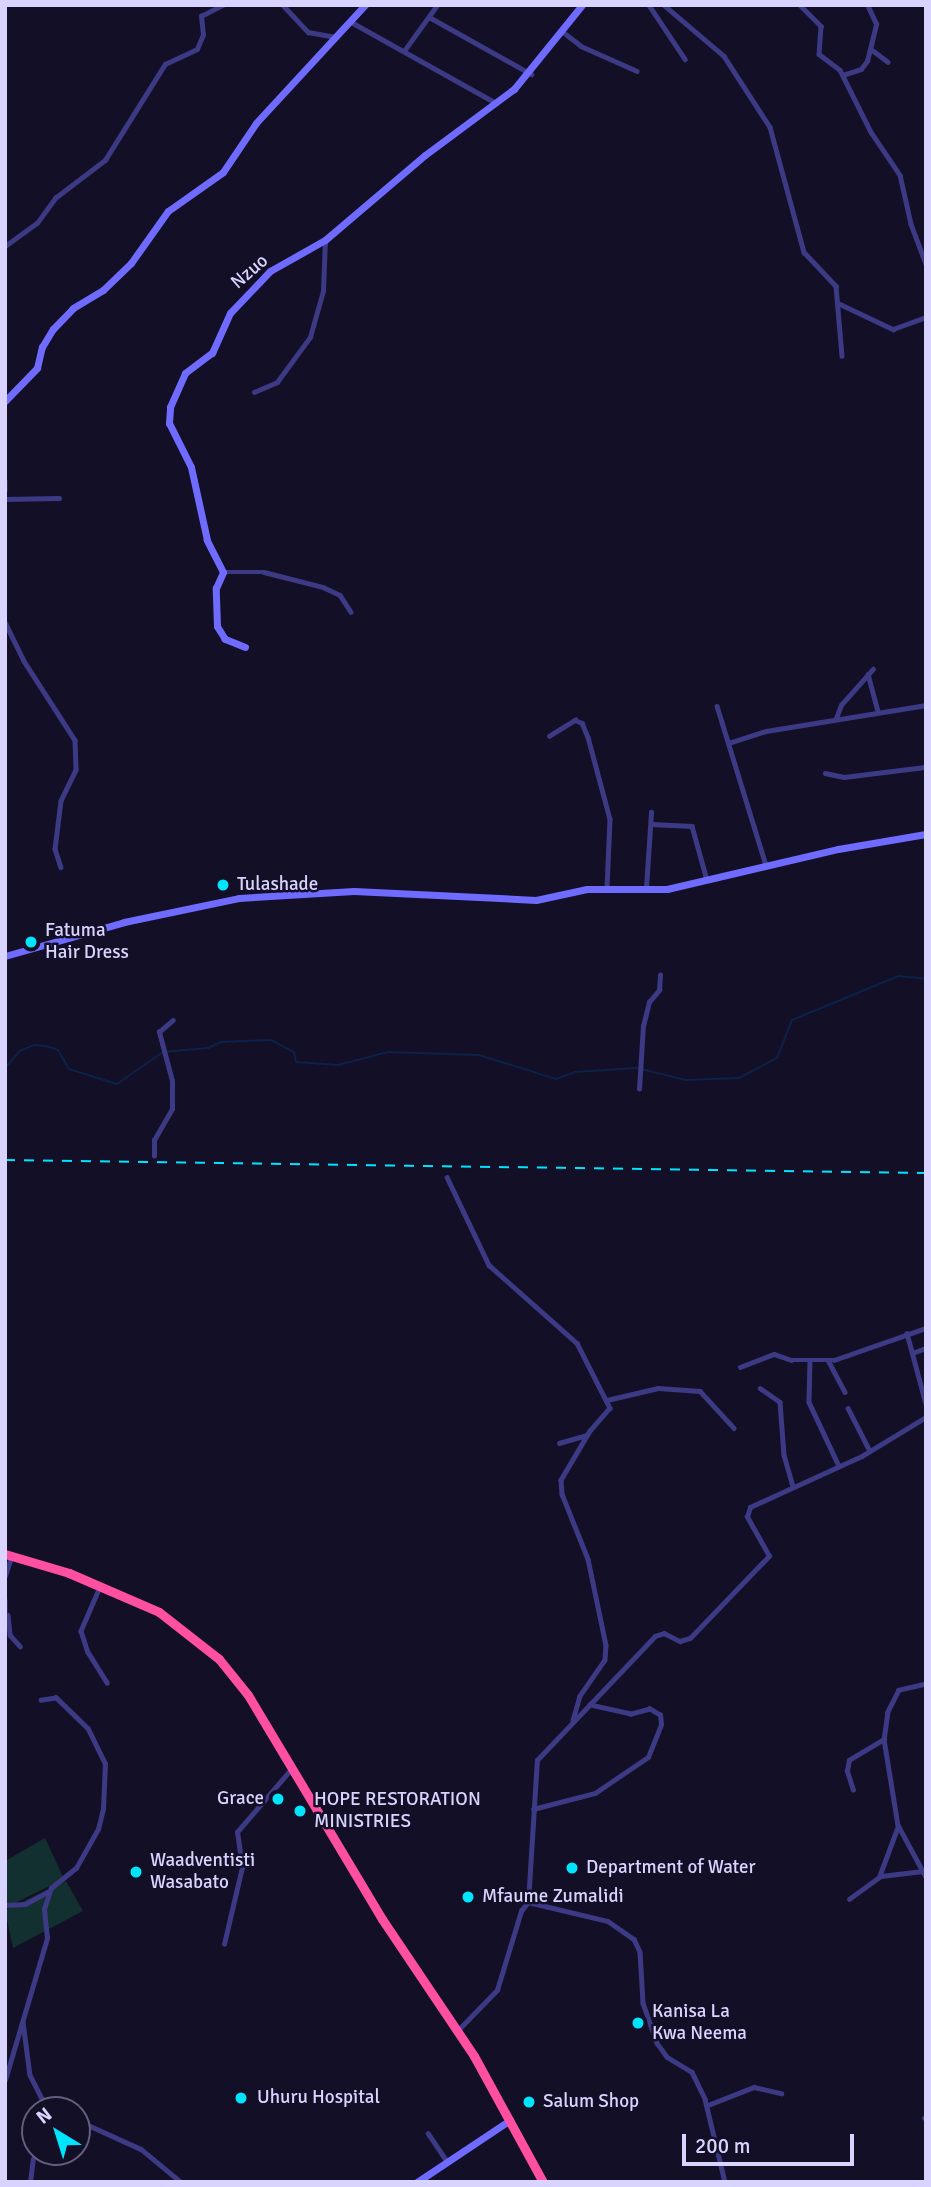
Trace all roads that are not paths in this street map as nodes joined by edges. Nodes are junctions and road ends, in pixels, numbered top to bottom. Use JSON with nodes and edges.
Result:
{"nodes":[{"id":1,"x":223,"y":5,"type":"edge"},
{"id":2,"x":283,"y":5,"type":"edge"},
{"id":3,"x":365,"y":5,"type":"edge"},
{"id":4,"x":437,"y":5,"type":"edge"},
{"id":5,"x":582,"y":5,"type":"edge"},
{"id":6,"x":649,"y":5,"type":"edge"},
{"id":7,"x":664,"y":5,"type":"edge"},
{"id":8,"x":800,"y":5,"type":"edge"},
{"id":9,"x":867,"y":5,"type":"edge"},
{"id":10,"x":431,"y":18,"type":"junction"},
{"id":11,"x":353,"y":23,"type":"junction"},
{"id":12,"x":562,"y":31,"type":"junction"},
{"id":13,"x":340,"y":37,"type":"junction"},
{"id":14,"x":871,"y":49,"type":"junction"},
{"id":15,"x":404,"y":51,"type":"junction"},
{"id":16,"x":685,"y":59,"type":"dead end"},
{"id":17,"x":888,"y":62,"type":"dead end"},
{"id":18,"x":637,"y":71,"type":"dead end"},
{"id":19,"x":531,"y":74,"type":"junction"},
{"id":20,"x":843,"y":75,"type":"junction"},
{"id":21,"x":496,"y":103,"type":"junction"},
{"id":22,"x":325,"y":240,"type":"junction"},
{"id":23,"x":5,"y":246,"type":"edge"},
{"id":24,"x":926,"y":264,"type":"edge"},
{"id":25,"x":840,"y":304,"type":"junction"},
{"id":26,"x":926,"y":317,"type":"edge"},
{"id":27,"x":842,"y":356,"type":"dead end"},
{"id":28,"x":254,"y":392,"type":"dead end"},
{"id":29,"x":5,"y":401,"type":"edge"},
{"id":30,"x":5,"y":481,"type":"edge"},
{"id":31,"x":5,"y":490,"type":"edge"},
{"id":32,"x":59,"y":498,"type":"dead end"},
{"id":33,"x":5,"y":499,"type":"edge"},
{"id":34,"x":223,"y":572,"type":"junction"},
{"id":35,"x":351,"y":612,"type":"dead end"},
{"id":36,"x":5,"y":622,"type":"edge"},
{"id":37,"x":245,"y":647,"type":"dead end"},
{"id":38,"x":873,"y":668,"type":"dead end"},
{"id":39,"x":868,"y":674,"type":"junction"},
{"id":40,"x":717,"y":705,"type":"dead end"},
{"id":41,"x":926,"y":705,"type":"edge"},
{"id":42,"x":878,"y":712,"type":"junction"},
{"id":43,"x":836,"y":718,"type":"junction"},
{"id":44,"x":549,"y":736,"type":"dead end"},
{"id":45,"x":729,"y":743,"type":"junction"},
{"id":46,"x":926,"y":767,"type":"edge"},
{"id":47,"x":825,"y":774,"type":"dead end"},
{"id":48,"x":651,"y":812,"type":"dead end"},
{"id":49,"x":651,"y":824,"type":"junction"},
{"id":50,"x":926,"y":834,"type":"edge"},
{"id":51,"x":766,"y":866,"type":"junction"},
{"id":52,"x":61,"y":867,"type":"dead end"},
{"id":53,"x":707,"y":881,"type":"junction"},
{"id":54,"x":607,"y":888,"type":"junction"},
{"id":55,"x":646,"y":890,"type":"junction"},
{"id":56,"x":5,"y":956,"type":"edge"},
{"id":57,"x":660,"y":975,"type":"dead end"},
{"id":58,"x":173,"y":1020,"type":"dead end"},
{"id":59,"x":639,"y":1088,"type":"dead end"},
{"id":60,"x":154,"y":1156,"type":"dead end"},
{"id":61,"x":447,"y":1177,"type":"dead end"},
{"id":62,"x":926,"y":1328,"type":"edge"},
{"id":63,"x":907,"y":1333,"type":"junction"},
{"id":64,"x":926,"y":1348,"type":"edge"},
{"id":65,"x":915,"y":1352,"type":"junction"},
{"id":66,"x":810,"y":1360,"type":"junction"},
{"id":67,"x":828,"y":1360,"type":"junction"},
{"id":68,"x":740,"y":1367,"type":"dead end"},
{"id":69,"x":760,"y":1388,"type":"dead end"},
{"id":70,"x":845,"y":1392,"type":"dead end"},
{"id":71,"x":607,"y":1400,"type":"junction"},
{"id":72,"x":926,"y":1405,"type":"edge"},
{"id":73,"x":848,"y":1408,"type":"dead end"},
{"id":74,"x":926,"y":1418,"type":"edge"},
{"id":75,"x":734,"y":1427,"type":"dead end"},
{"id":76,"x":588,"y":1435,"type":"junction"},
{"id":77,"x":559,"y":1443,"type":"dead end"},
{"id":78,"x":870,"y":1451,"type":"junction"},
{"id":79,"x":839,"y":1466,"type":"junction"},
{"id":80,"x":793,"y":1486,"type":"junction"},
{"id":81,"x":8,"y":1555,"type":"edge"},
{"id":82,"x":5,"y":1576,"type":"edge"},
{"id":83,"x":100,"y":1586,"type":"junction"},
{"id":84,"x":5,"y":1600,"type":"edge"},
{"id":85,"x":8,"y":1615,"type":"junction"},
{"id":86,"x":5,"y":1622,"type":"edge"},
{"id":87,"x":20,"y":1646,"type":"dead end"},
{"id":88,"x":107,"y":1682,"type":"dead end"},
{"id":89,"x":926,"y":1684,"type":"edge"},
{"id":90,"x":41,"y":1700,"type":"dead end"},
{"id":91,"x":590,"y":1705,"type":"junction"},
{"id":92,"x":573,"y":1721,"type":"junction"},
{"id":93,"x":884,"y":1739,"type":"junction"},
{"id":94,"x":293,"y":1768,"type":"junction"},
{"id":95,"x":853,"y":1790,"type":"dead end"},
{"id":96,"x":533,"y":1809,"type":"junction"},
{"id":97,"x":898,"y":1825,"type":"junction"},
{"id":98,"x":923,"y":1871,"type":"junction"},
{"id":99,"x":879,"y":1877,"type":"junction"},
{"id":100,"x":926,"y":1877,"type":"edge"},
{"id":101,"x":50,"y":1891,"type":"junction"},
{"id":102,"x":849,"y":1899,"type":"dead end"},
{"id":103,"x":528,"y":1902,"type":"junction"},
{"id":104,"x":5,"y":1905,"type":"edge"},
{"id":105,"x":224,"y":1944,"type":"dead end"},
{"id":106,"x":23,"y":2020,"type":"junction"},
{"id":107,"x":457,"y":2031,"type":"junction"},
{"id":108,"x":5,"y":2080,"type":"edge"},
{"id":109,"x":781,"y":2093,"type":"dead end"},
{"id":110,"x":41,"y":2096,"type":"edge"},
{"id":111,"x":708,"y":2105,"type":"junction"},
{"id":112,"x":510,"y":2120,"type":"junction"},
{"id":113,"x":91,"y":2126,"type":"edge"},
{"id":114,"x":428,"y":2133,"type":"dead end"},
{"id":115,"x":447,"y":2161,"type":"junction"},
{"id":116,"x":181,"y":2182,"type":"edge"},
{"id":117,"x":417,"y":2182,"type":"edge"},
{"id":118,"x":543,"y":2182,"type":"edge"},
{"id":119,"x":725,"y":2182,"type":"edge"}],
"edges":[{"from":1,"to":23,"type":"street"},
{"from":2,"to":13,"type":"street"},
{"from":3,"to":11,"type":"street"},
{"from":4,"to":10,"type":"street"},
{"from":5,"to":12,"type":"street","name":"Nzuo"},
{"from":6,"to":16,"type":"street"},
{"from":7,"to":25,"type":"street"},
{"from":8,"to":20,"type":"street"},
{"from":9,"to":14,"type":"street"},
{"from":10,"to":15,"type":"street"},
{"from":10,"to":19,"type":"street"},
{"from":11,"to":13,"type":"street"},
{"from":11,"to":15,"type":"street"},
{"from":12,"to":18,"type":"street"},
{"from":12,"to":19,"type":"street","name":"Nzuo"},
{"from":13,"to":29,"type":"street"},
{"from":14,"to":17,"type":"street"},
{"from":14,"to":20,"type":"street"},
{"from":15,"to":21,"type":"street"},
{"from":19,"to":21,"type":"street","name":"Nzuo"},
{"from":20,"to":24,"type":"street"},
{"from":21,"to":22,"type":"street","name":"Nzuo"},
{"from":22,"to":28,"type":"street"},
{"from":22,"to":34,"type":"street","name":"Nzuo"},
{"from":25,"to":26,"type":"street"},
{"from":25,"to":27,"type":"street"},
{"from":30,"to":31,"type":"street"},
{"from":32,"to":33,"type":"street"},
{"from":34,"to":35,"type":"street"},
{"from":34,"to":37,"type":"street"},
{"from":36,"to":52,"type":"street"},
{"from":38,"to":39,"type":"street"},
{"from":39,"to":42,"type":"street"},
{"from":39,"to":43,"type":"street"},
{"from":40,"to":45,"type":"street"},
{"from":41,"to":42,"type":"street"},
{"from":42,"to":43,"type":"street"},
{"from":43,"to":45,"type":"street"},
{"from":44,"to":54,"type":"street"},
{"from":45,"to":51,"type":"street"},
{"from":46,"to":47,"type":"street"},
{"from":48,"to":49,"type":"street"},
{"from":49,"to":53,"type":"street"},
{"from":49,"to":55,"type":"street"},
{"from":50,"to":51,"type":"street"},
{"from":51,"to":53,"type":"street"},
{"from":53,"to":55,"type":"street"},
{"from":54,"to":55,"type":"street"},
{"from":54,"to":56,"type":"street"},
{"from":57,"to":59,"type":"street"},
{"from":58,"to":60,"type":"street"},
{"from":61,"to":71,"type":"street"},
{"from":62,"to":63,"type":"street"},
{"from":63,"to":65,"type":"street"},
{"from":63,"to":67,"type":"street"},
{"from":64,"to":65,"type":"street"},
{"from":65,"to":72,"type":"street"},
{"from":66,"to":67,"type":"street"},
{"from":66,"to":68,"type":"street"},
{"from":66,"to":79,"type":"street"},
{"from":67,"to":70,"type":"street"},
{"from":69,"to":80,"type":"street"},
{"from":71,"to":75,"type":"street"},
{"from":71,"to":76,"type":"street"},
{"from":73,"to":78,"type":"street"},
{"from":74,"to":78,"type":"street"},
{"from":76,"to":77,"type":"street"},
{"from":76,"to":92,"type":"street"},
{"from":78,"to":79,"type":"street"},
{"from":79,"to":80,"type":"street"},
{"from":80,"to":91,"type":"street"},
{"from":81,"to":82,"type":"street"},
{"from":81,"to":83,"type":"highway"},
{"from":83,"to":88,"type":"street"},
{"from":83,"to":94,"type":"highway"},
{"from":84,"to":85,"type":"street"},
{"from":85,"to":86,"type":"street"},
{"from":85,"to":87,"type":"street"},
{"from":89,"to":93,"type":"street"},
{"from":90,"to":101,"type":"street"},
{"from":91,"to":92,"type":"street"},
{"from":91,"to":96,"type":"street"},
{"from":92,"to":96,"type":"street"},
{"from":93,"to":95,"type":"street"},
{"from":93,"to":97,"type":"street"},
{"from":94,"to":105,"type":"street"},
{"from":94,"to":107,"type":"highway"},
{"from":96,"to":103,"type":"street"},
{"from":97,"to":98,"type":"street"},
{"from":97,"to":99,"type":"street"},
{"from":98,"to":99,"type":"street"},
{"from":98,"to":100,"type":"street"},
{"from":99,"to":102,"type":"street"},
{"from":101,"to":104,"type":"street"},
{"from":101,"to":106,"type":"street"},
{"from":103,"to":107,"type":"street"},
{"from":103,"to":111,"type":"street"},
{"from":106,"to":108,"type":"street"},
{"from":106,"to":110,"type":"street"},
{"from":107,"to":112,"type":"highway"},
{"from":109,"to":111,"type":"street"},
{"from":111,"to":119,"type":"street"},
{"from":112,"to":115,"type":"street"},
{"from":112,"to":118,"type":"highway"},
{"from":113,"to":116,"type":"street"},
{"from":114,"to":115,"type":"street"},
{"from":115,"to":117,"type":"street"}]}
